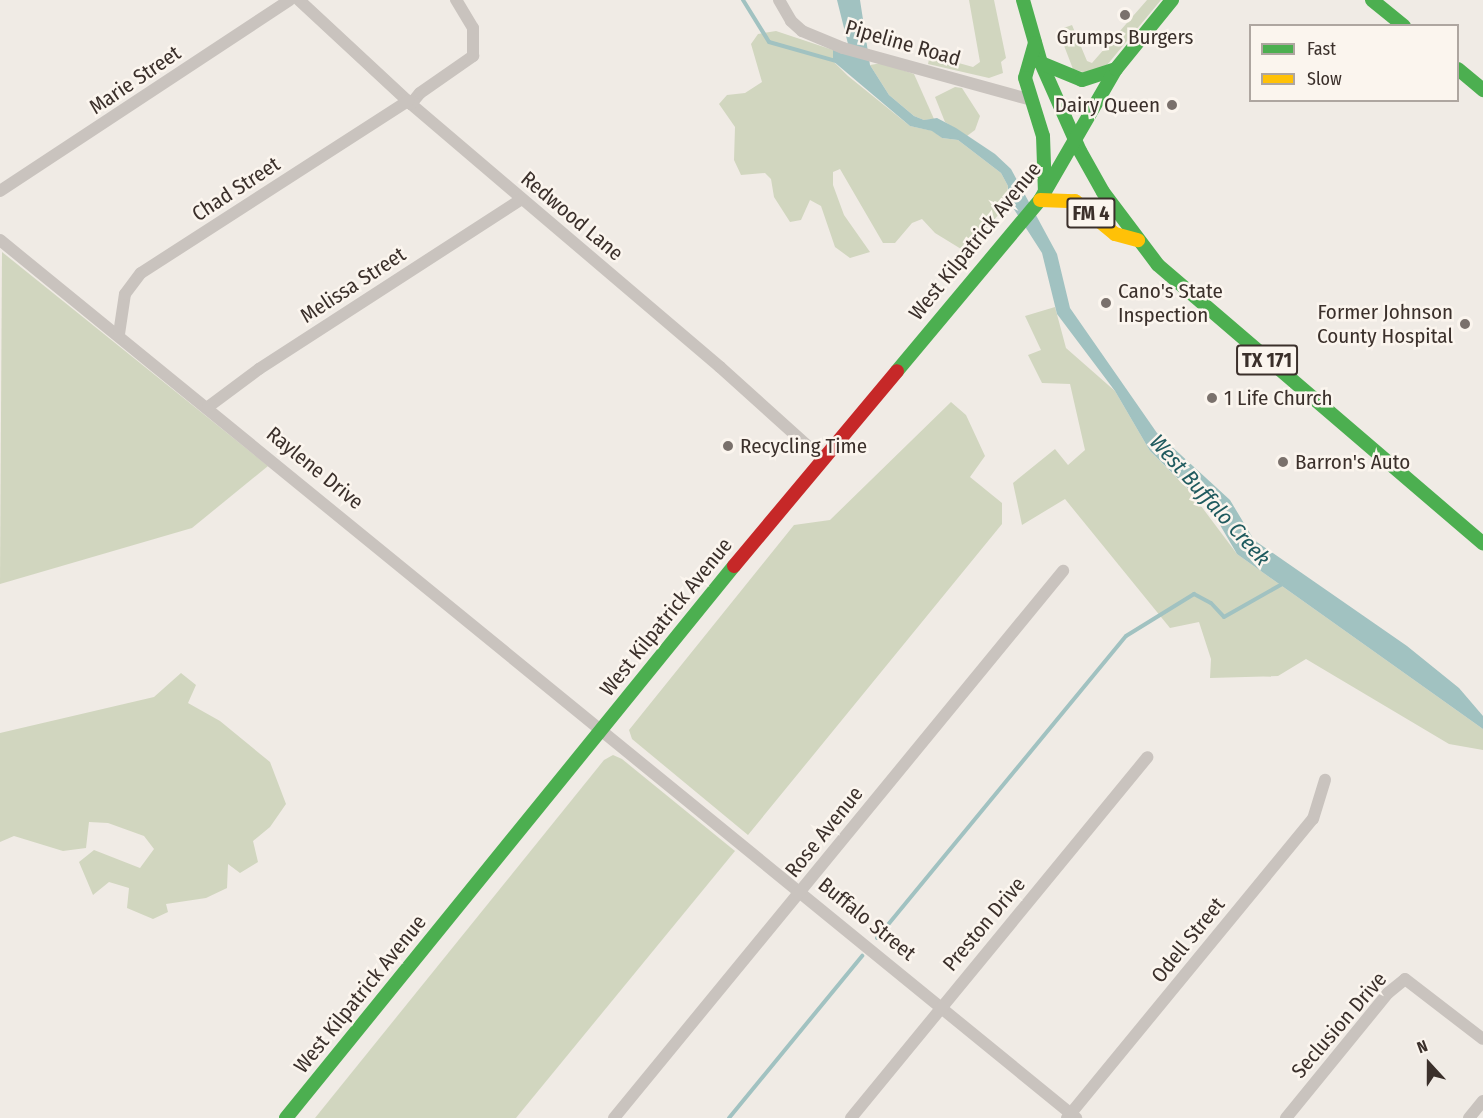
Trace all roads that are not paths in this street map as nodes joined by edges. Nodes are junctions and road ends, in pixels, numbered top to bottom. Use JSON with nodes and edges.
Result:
{"nodes":[{"id":1,"x":290,"y":0,"type":"edge"},
{"id":2,"x":299,"y":0,"type":"edge"},
{"id":3,"x":456,"y":0,"type":"edge"},
{"id":4,"x":779,"y":0,"type":"edge"},
{"id":5,"x":1023,"y":0,"type":"edge"},
{"id":6,"x":1172,"y":0,"type":"edge"},
{"id":7,"x":1372,"y":0,"type":"edge"},
{"id":8,"x":1402,"y":24,"type":"edge"},
{"id":9,"x":1035,"y":43,"type":"junction"},
{"id":10,"x":1041,"y":63,"type":"junction"},
{"id":11,"x":1116,"y":69,"type":"junction"},
{"id":12,"x":1459,"y":70,"type":"edge"},
{"id":13,"x":1483,"y":90,"type":"edge"},
{"id":14,"x":1032,"y":100,"type":"junction"},
{"id":15,"x":410,"y":103,"type":"junction"},
{"id":16,"x":1075,"y":141,"type":"junction"},
{"id":17,"x":0,"y":191,"type":"edge"},
{"id":18,"x":1042,"y":196,"type":"junction"},
{"id":19,"x":522,"y":199,"type":"junction"},
{"id":20,"x":0,"y":240,"type":"edge"},
{"id":21,"x":1138,"y":240,"type":"junction"},
{"id":22,"x":119,"y":334,"type":"junction"},
{"id":23,"x":208,"y":407,"type":"junction"},
{"id":24,"x":822,"y":459,"type":"junction"},
{"id":25,"x":1481,"y":537,"type":"edge"},
{"id":26,"x":1063,"y":571,"type":"dead end"},
{"id":27,"x":603,"y":729,"type":"junction"},
{"id":28,"x":1148,"y":757,"type":"dead end"},
{"id":29,"x":1325,"y":780,"type":"dead end"},
{"id":30,"x":801,"y":891,"type":"junction"},
{"id":31,"x":942,"y":1006,"type":"junction"},
{"id":32,"x":1483,"y":1039,"type":"edge"},
{"id":33,"x":1483,"y":1101,"type":"edge"},
{"id":34,"x":1071,"y":1116,"type":"edge"},
{"id":35,"x":286,"y":1118,"type":"edge"},
{"id":36,"x":614,"y":1118,"type":"edge"},
{"id":37,"x":851,"y":1118,"type":"edge"},
{"id":38,"x":1286,"y":1118,"type":"edge"},
{"id":39,"x":1469,"y":1118,"type":"edge"}],
"edges":[{"from":1,"to":17,"type":"street","name":"Marie Street"},
{"from":2,"to":15,"type":"street","name":"Redwood Lane"},
{"from":3,"to":15,"type":"street","name":"Chad Street"},
{"from":4,"to":14,"type":"street","name":"Pipeline Road"},
{"from":5,"to":9,"type":"main road","number":"TX 171"},
{"from":6,"to":11,"type":"main road","name":"West Kilpatrick Avenue"},
{"from":7,"to":8,"type":"main road"},
{"from":9,"to":10,"type":"main road","number":"TX 171"},
{"from":9,"to":14,"type":"main road"},
{"from":10,"to":11,"type":"main road"},
{"from":10,"to":16,"type":"main road","number":"TX 171"},
{"from":11,"to":16,"type":"main road","name":"West Kilpatrick Avenue"},
{"from":12,"to":13,"type":"main road"},
{"from":14,"to":18,"type":"main road"},
{"from":15,"to":19,"type":"street","name":"Redwood Lane"},
{"from":15,"to":22,"type":"street","name":"Chad Street"},
{"from":16,"to":18,"type":"main road","name":"West Kilpatrick Avenue","number":"FM 4"},
{"from":16,"to":21,"type":"main road","number":"TX 171"},
{"from":18,"to":21,"type":"main road","number":"FM 4"},
{"from":18,"to":24,"type":"main road","name":"West Kilpatrick Avenue","number":"FM 4"},
{"from":19,"to":23,"type":"street","name":"Melissa Street"},
{"from":19,"to":24,"type":"street","name":"Redwood Lane"},
{"from":20,"to":22,"type":"street","name":"Raylene Drive"},
{"from":21,"to":25,"type":"main road","number":"TX 171"},
{"from":22,"to":23,"type":"street","name":"Raylene Drive"},
{"from":23,"to":27,"type":"street","name":"Raylene Drive"},
{"from":24,"to":27,"type":"main road","name":"West Kilpatrick Avenue","number":"FM 4"},
{"from":26,"to":30,"type":"street","name":"Rose Avenue"},
{"from":27,"to":30,"type":"street","name":"Buffalo Street"},
{"from":27,"to":35,"type":"main road","name":"West Kilpatrick Avenue","number":"FM 4"},
{"from":28,"to":31,"type":"street","name":"Preston Drive"},
{"from":29,"to":34,"type":"street","name":"Odell Street"},
{"from":30,"to":31,"type":"street","name":"Buffalo Street"},
{"from":30,"to":36,"type":"street","name":"Rose Avenue"},
{"from":31,"to":34,"type":"street","name":"Buffalo Street"},
{"from":31,"to":37,"type":"street","name":"Preston Drive"},
{"from":32,"to":38,"type":"street","name":"Seclusion Drive"},
{"from":33,"to":39,"type":"street"}]}
